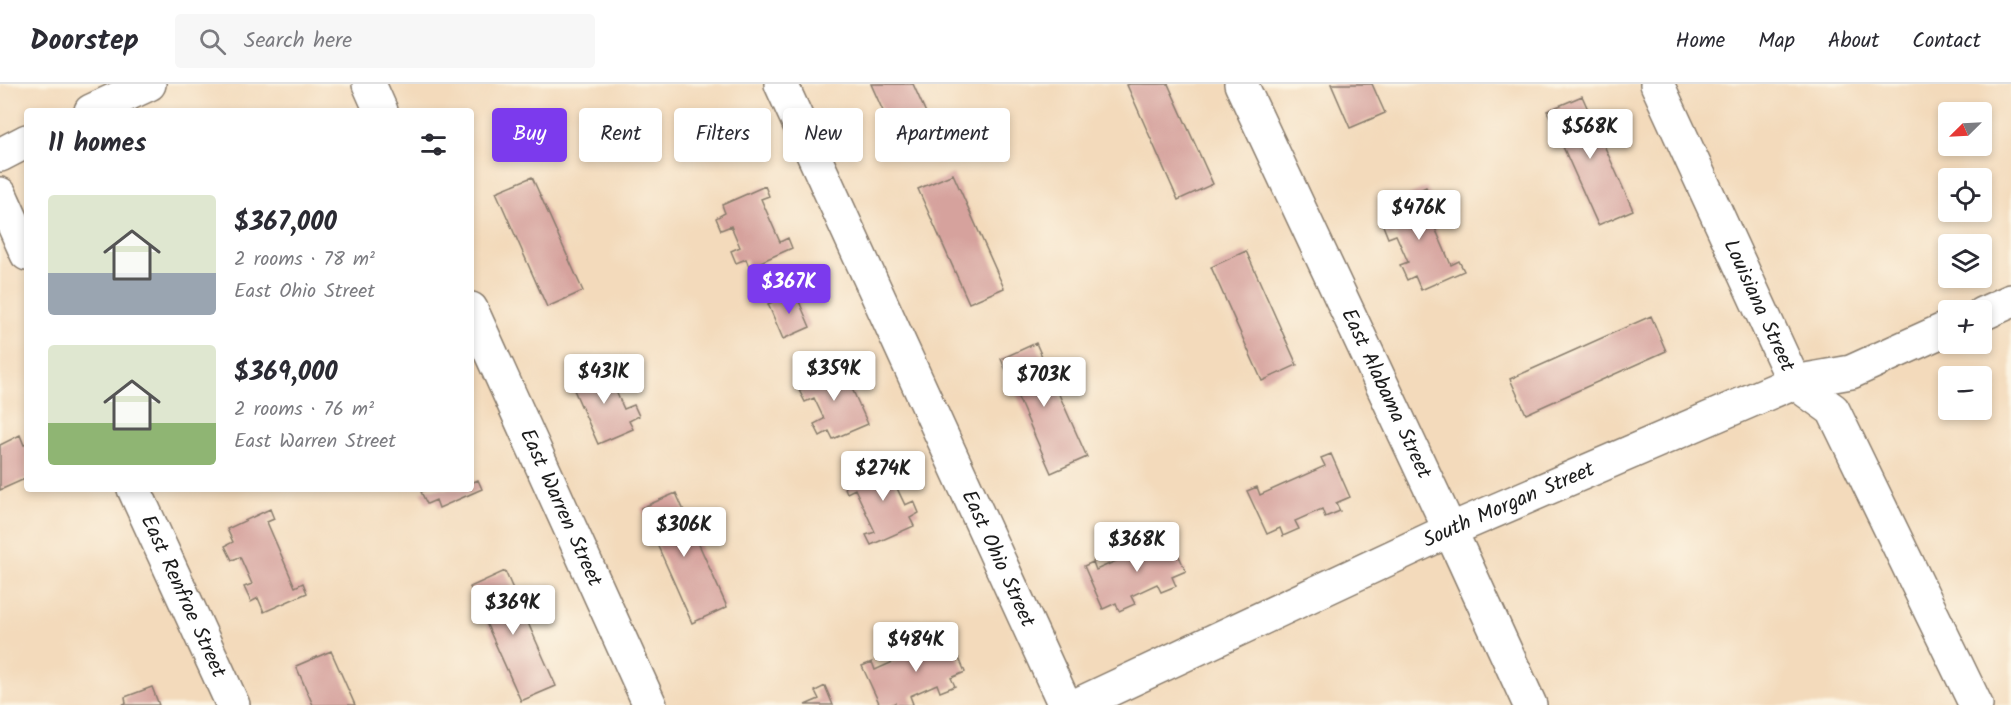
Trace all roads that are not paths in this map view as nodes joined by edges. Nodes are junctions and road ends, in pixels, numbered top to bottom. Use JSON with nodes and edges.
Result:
{"nodes":[{"id":1,"x":149,"y":84,"type":"edge"},
{"id":2,"x":369,"y":84,"type":"edge"},
{"id":3,"x":781,"y":84,"type":"edge"},
{"id":4,"x":1241,"y":84,"type":"edge"},
{"id":5,"x":1657,"y":84,"type":"edge"},
{"id":6,"x":97,"y":108,"type":"edge"},
{"id":7,"x":380,"y":108,"type":"edge"},
{"id":8,"x":24,"y":142,"type":"edge"},
{"id":9,"x":0,"y":154,"type":"edge"},
{"id":10,"x":0,"y":194,"type":"edge"},
{"id":11,"x":24,"y":247,"type":"edge"},
{"id":12,"x":2011,"y":300,"type":"edge"},
{"id":13,"x":1992,"y":309,"type":"edge"},
{"id":14,"x":474,"y":316,"type":"edge"},
{"id":15,"x":1938,"y":333,"type":"edge"},
{"id":16,"x":1794,"y":382,"type":"junction"},
{"id":17,"x":135,"y":492,"type":"edge"},
{"id":18,"x":1450,"y":530,"type":"junction"},
{"id":19,"x":233,"y":705,"type":"edge"},
{"id":20,"x":650,"y":705,"type":"edge"},
{"id":21,"x":1065,"y":705,"type":"edge"},
{"id":22,"x":1077,"y":705,"type":"edge"},
{"id":23,"x":1530,"y":705,"type":"edge"},
{"id":24,"x":1976,"y":705,"type":"edge"}],
"edges":[{"from":1,"to":6,"type":"street"},
{"from":2,"to":7,"type":"street"},
{"from":3,"to":21,"type":"street","name":"East Ohio Street"},
{"from":4,"to":18,"type":"street","name":"East Alabama Street"},
{"from":5,"to":16,"type":"street","name":"Louisiana Street"},
{"from":8,"to":9,"type":"street"},
{"from":10,"to":11,"type":"street"},
{"from":12,"to":13,"type":"street"},
{"from":14,"to":20,"type":"street","name":"East Warren Street"},
{"from":15,"to":16,"type":"street","name":"South Morgan Street"},
{"from":16,"to":18,"type":"street","name":"South Morgan Street"},
{"from":16,"to":24,"type":"street","name":"Louisiana Street"},
{"from":17,"to":19,"type":"street","name":"East Renfroe Street"},
{"from":18,"to":22,"type":"street","name":"South Morgan Street"},
{"from":18,"to":23,"type":"street","name":"East Alabama Street"}]}
